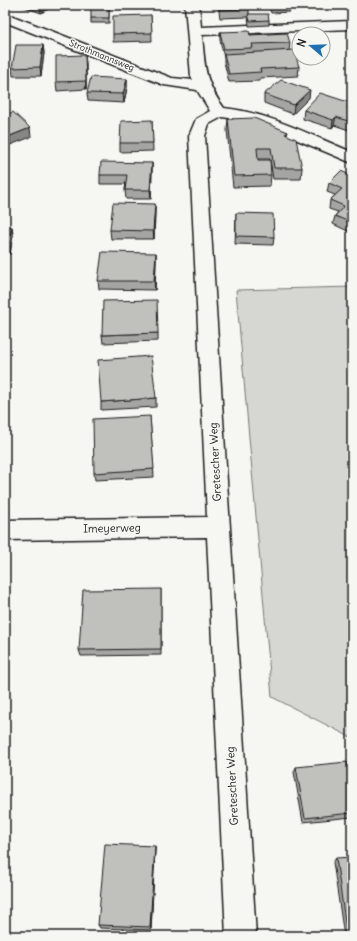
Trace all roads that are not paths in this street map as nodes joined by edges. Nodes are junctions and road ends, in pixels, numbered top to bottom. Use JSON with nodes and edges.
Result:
{"nodes":[{"id":1,"x":192,"y":5,"type":"edge"},
{"id":2,"x":5,"y":17,"type":"edge"},
{"id":3,"x":352,"y":25,"type":"edge"},
{"id":4,"x":194,"y":31,"type":"junction"},
{"id":5,"x":201,"y":86,"type":"junction"},
{"id":6,"x":219,"y":112,"type":"junction"},
{"id":7,"x":352,"y":158,"type":"edge"},
{"id":8,"x":218,"y":527,"type":"junction"},
{"id":9,"x":5,"y":530,"type":"edge"},
{"id":10,"x":240,"y":936,"type":"edge"}],
"edges":[{"from":1,"to":4,"type":"street"},
{"from":2,"to":5,"type":"street","name":"Strothmannsweg"},
{"from":3,"to":4,"type":"street"},
{"from":4,"to":5,"type":"street"},
{"from":5,"to":6,"type":"street"},
{"from":6,"to":7,"type":"street"},
{"from":6,"to":8,"type":"street","name":"Gretescher Weg"},
{"from":8,"to":9,"type":"street","name":"Imeyerweg"},
{"from":8,"to":10,"type":"street","name":"Gretescher Weg"}]}
